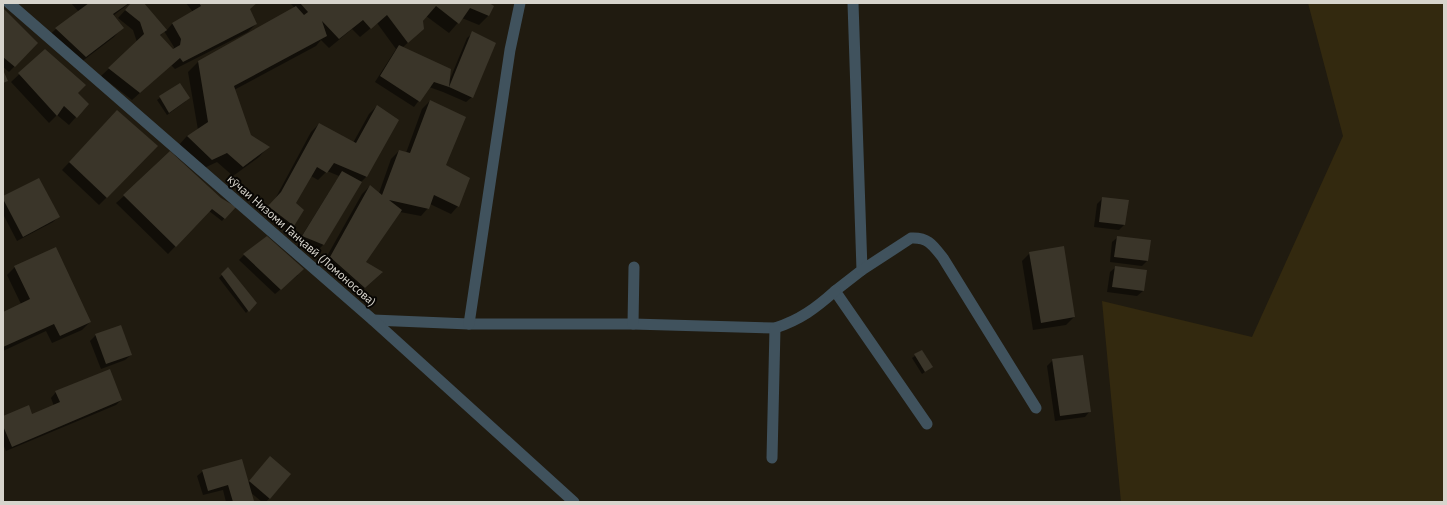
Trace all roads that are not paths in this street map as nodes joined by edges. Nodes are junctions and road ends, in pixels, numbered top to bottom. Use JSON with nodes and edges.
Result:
{"nodes":[{"id":1,"x":9,"y":3,"type":"edge"},
{"id":2,"x":520,"y":3,"type":"edge"},
{"id":3,"x":852,"y":3,"type":"edge"},
{"id":4,"x":634,"y":267,"type":"dead end"},
{"id":5,"x":862,"y":270,"type":"junction"},
{"id":6,"x":835,"y":291,"type":"junction"},
{"id":7,"x":373,"y":320,"type":"junction"},
{"id":8,"x":469,"y":324,"type":"junction"},
{"id":9,"x":632,"y":324,"type":"junction"},
{"id":10,"x":775,"y":328,"type":"junction"},
{"id":11,"x":1036,"y":408,"type":"dead end"},
{"id":12,"x":927,"y":424,"type":"dead end"},
{"id":13,"x":772,"y":458,"type":"dead end"},
{"id":14,"x":574,"y":502,"type":"edge"}],
"edges":[{"from":1,"to":7,"type":"street","name":"кӯчаи Низоми Ганҷавӣ (Ломоносова)"},
{"from":2,"to":8,"type":"street"},
{"from":3,"to":5,"type":"street"},
{"from":4,"to":9,"type":"street"},
{"from":5,"to":6,"type":"street"},
{"from":5,"to":11,"type":"street"},
{"from":6,"to":10,"type":"street"},
{"from":6,"to":12,"type":"street"},
{"from":7,"to":8,"type":"street"},
{"from":7,"to":14,"type":"street","name":"кӯчаи Низоми Ганҷавӣ (Ломоносова)"},
{"from":8,"to":9,"type":"street"},
{"from":9,"to":10,"type":"street"},
{"from":10,"to":13,"type":"street"}]}
